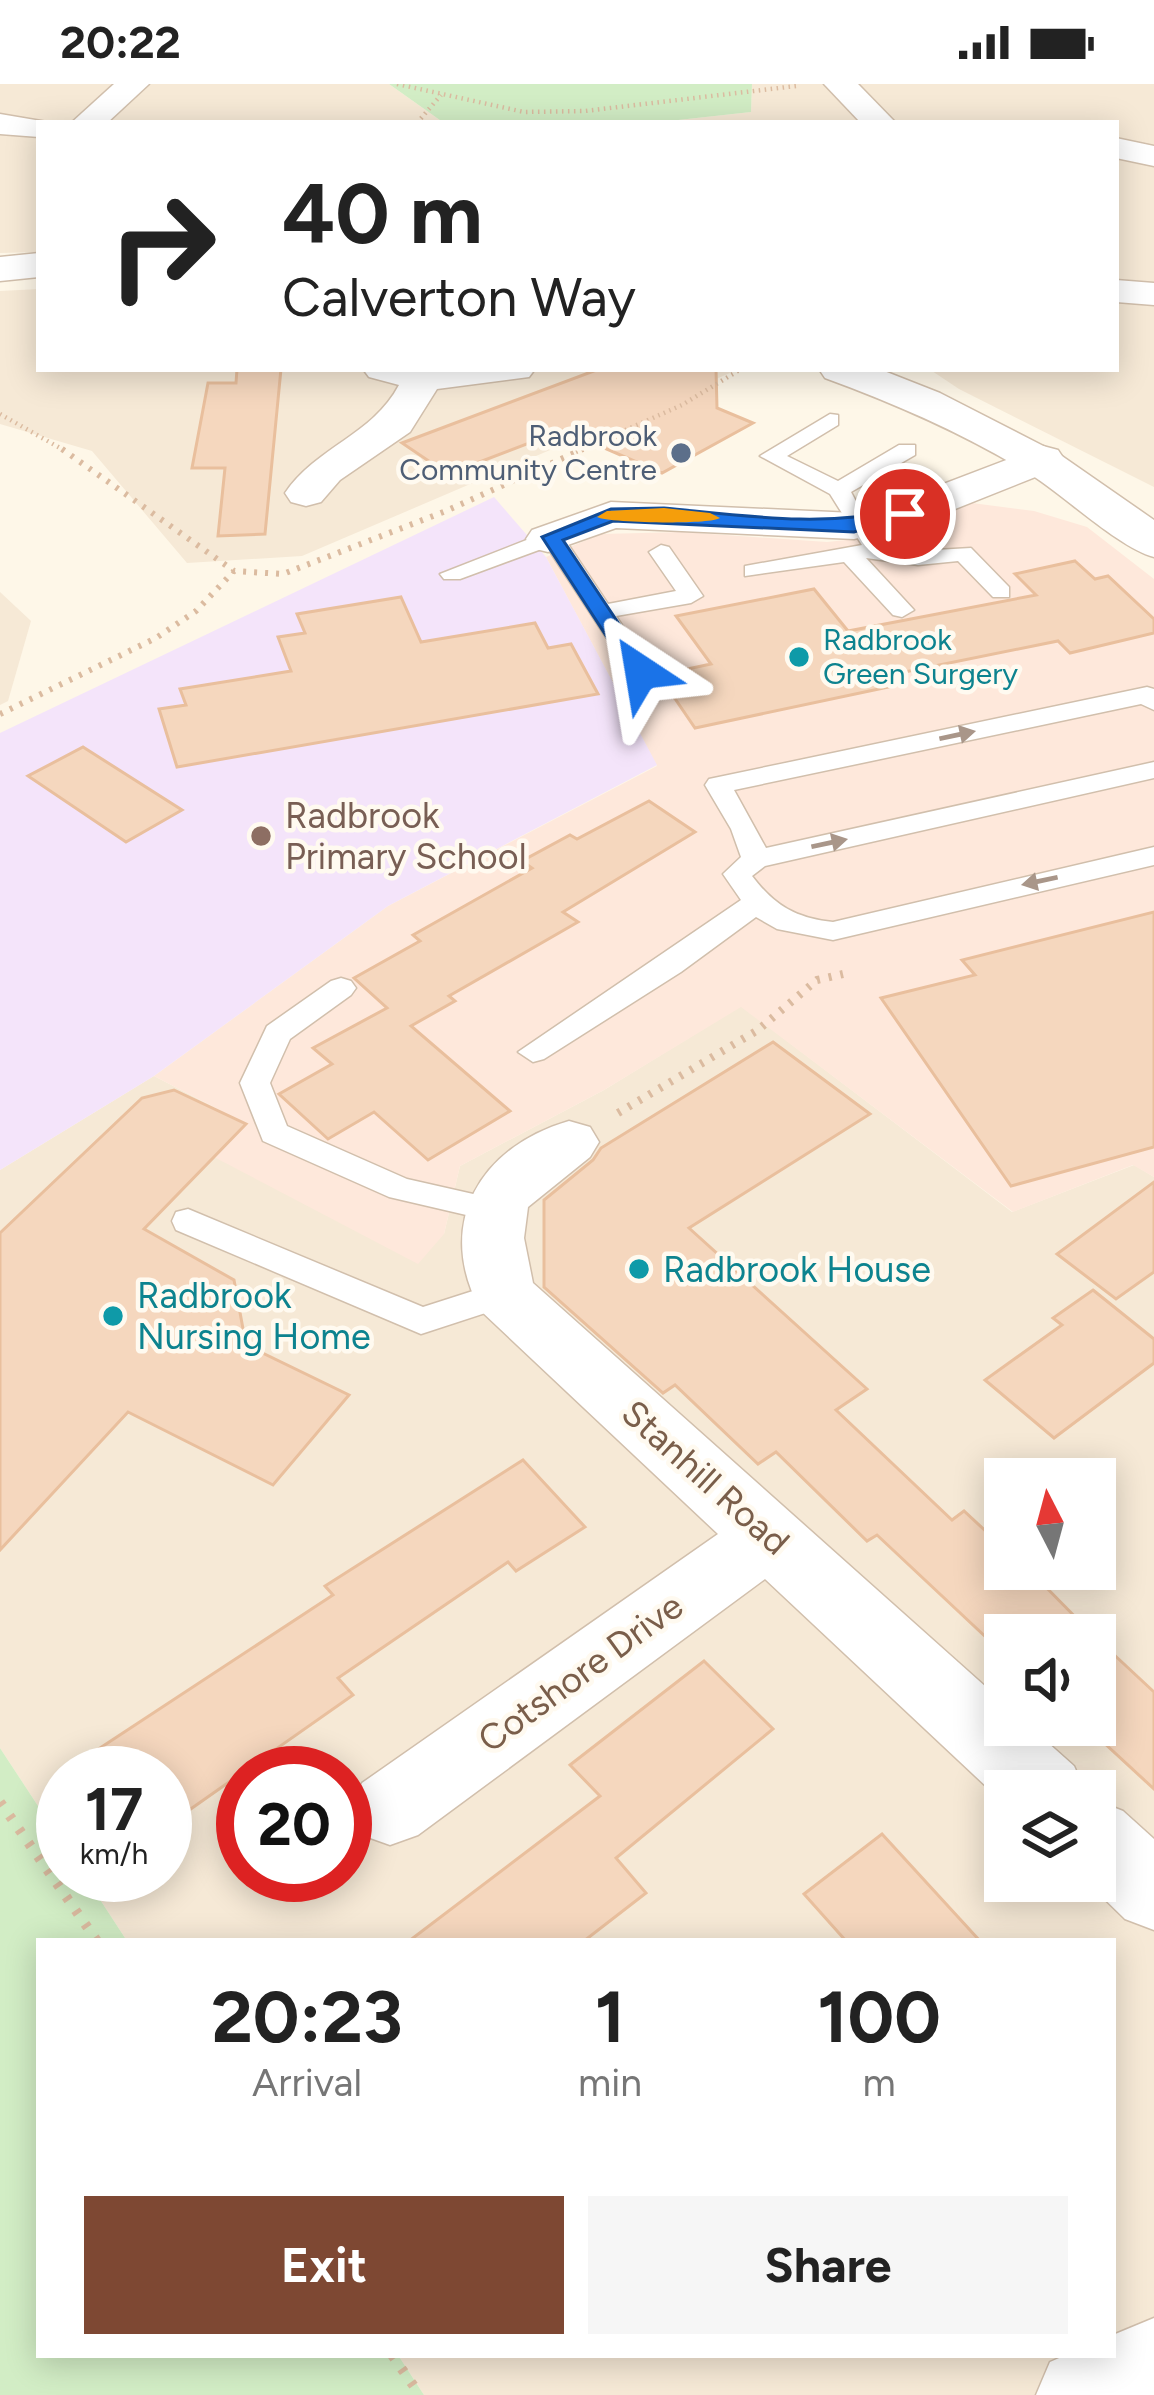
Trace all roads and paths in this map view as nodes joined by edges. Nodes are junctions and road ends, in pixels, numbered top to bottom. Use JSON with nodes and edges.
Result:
{"nodes":[{"id":1,"x":133,"y":84,"type":"edge"},
{"id":2,"x":397,"y":84,"type":"edge"},
{"id":3,"x":810,"y":84,"type":"edge"},
{"id":4,"x":839,"y":84,"type":"edge"},
{"id":5,"x":441,"y":95,"type":"junction"},
{"id":6,"x":90,"y":120,"type":"edge"},
{"id":7,"x":420,"y":120,"type":"edge"},
{"id":8,"x":877,"y":120,"type":"edge"},
{"id":9,"x":0,"y":124,"type":"edge"},
{"id":10,"x":36,"y":127,"type":"edge"},
{"id":11,"x":1119,"y":149,"type":"edge"},
{"id":12,"x":1154,"y":156,"type":"edge"},
{"id":13,"x":36,"y":265,"type":"edge"},
{"id":14,"x":0,"y":269,"type":"edge"},
{"id":15,"x":1119,"y":291,"type":"edge"},
{"id":16,"x":1154,"y":294,"type":"edge"},
{"id":17,"x":500,"y":372,"type":"edge"},
{"id":18,"x":736,"y":372,"type":"edge"},
{"id":19,"x":857,"y":372,"type":"edge"},
{"id":20,"x":402,"y":374,"type":"edge"},
{"id":21,"x":0,"y":414,"type":"edge"},
{"id":22,"x":830,"y":420,"type":"dead end"},
{"id":23,"x":907,"y":450,"type":"dead end"},
{"id":24,"x":1043,"y":459,"type":"junction"},
{"id":25,"x":306,"y":493,"type":"dead end"},
{"id":26,"x":855,"y":530,"type":"junction"},
{"id":27,"x":550,"y":538,"type":"junction"},
{"id":28,"x":1154,"y":543,"type":"edge"},
{"id":29,"x":661,"y":553,"type":"dead end"},
{"id":30,"x":753,"y":571,"type":"dead end"},
{"id":31,"x":234,"y":572,"type":"junction"},
{"id":32,"x":452,"y":574,"type":"dead end"},
{"id":33,"x":1001,"y":592,"type":"dead end"},
{"id":34,"x":902,"y":610,"type":"dead end"},
{"id":35,"x":601,"y":612,"type":"junction"},
{"id":36,"x":641,"y":672,"type":"dead end"},
{"id":37,"x":1152,"y":697,"type":"edge"},
{"id":38,"x":0,"y":714,"type":"edge"},
{"id":39,"x":1154,"y":770,"type":"edge"},
{"id":40,"x":1154,"y":856,"type":"edge"},
{"id":41,"x":756,"y":859,"type":"junction"},
{"id":42,"x":756,"y":903,"type":"junction"},
{"id":43,"x":857,"y":970,"type":"dead end"},
{"id":44,"x":341,"y":988,"type":"dead end"},
{"id":45,"x":533,"y":1052,"type":"dead end"},
{"id":46,"x":568,"y":1142,"type":"joint"},
{"id":47,"x":492,"y":1209,"type":"junction"},
{"id":48,"x":188,"y":1221,"type":"dead end"},
{"id":49,"x":504,"y":1294,"type":"junction"},
{"id":50,"x":771,"y":1535,"type":"junction"},
{"id":51,"x":1023,"y":1770,"type":"edge"},
{"id":52,"x":0,"y":1802,"type":"edge"},
{"id":53,"x":390,"y":1809,"type":"dead end"},
{"id":54,"x":1116,"y":1857,"type":"edge"},
{"id":55,"x":1154,"y":1892,"type":"edge"},
{"id":56,"x":96,"y":1938,"type":"edge"},
{"id":57,"x":394,"y":2358,"type":"edge"},
{"id":58,"x":1154,"y":2365,"type":"edge"},
{"id":59,"x":420,"y":2395,"type":"edge"},
{"id":60,"x":1083,"y":2395,"type":"edge"}],
"edges":[{"from":1,"to":6,"type":"street"},
{"from":2,"to":5,"type":"path"},
{"from":3,"to":5,"type":"path"},
{"from":4,"to":8,"type":"street"},
{"from":5,"to":7,"type":"path"},
{"from":9,"to":10,"type":"street"},
{"from":11,"to":12,"type":"street"},
{"from":13,"to":14,"type":"street"},
{"from":15,"to":16,"type":"street"},
{"from":17,"to":20,"type":"street"},
{"from":18,"to":31,"type":"path"},
{"from":19,"to":24,"type":"street"},
{"from":20,"to":25,"type":"street"},
{"from":21,"to":31,"type":"path"},
{"from":22,"to":26,"type":"lane"},
{"from":23,"to":26,"type":"lane"},
{"from":24,"to":26,"type":"street"},
{"from":24,"to":28,"type":"street"},
{"from":26,"to":27,"type":"street"},
{"from":26,"to":30,"type":"lane"},
{"from":26,"to":33,"type":"lane"},
{"from":26,"to":34,"type":"lane"},
{"from":27,"to":32,"type":"lane"},
{"from":27,"to":35,"type":"lane"},
{"from":29,"to":35,"type":"lane"},
{"from":31,"to":38,"type":"path"},
{"from":35,"to":36,"type":"lane"},
{"from":41,"to":37,"type":"lane","one_way":true},
{"from":41,"to":39,"type":"lane","one_way":true},
{"from":40,"to":42,"type":"lane","one_way":true},
{"from":41,"to":42,"type":"lane"},
{"from":42,"to":45,"type":"lane"},
{"from":43,"to":46,"type":"path"},
{"from":44,"to":47,"type":"lane"},
{"from":46,"to":47,"type":"street"},
{"from":47,"to":49,"type":"street"},
{"from":48,"to":49,"type":"lane"},
{"from":49,"to":50,"type":"street","name":"Stanhill Road"},
{"from":50,"to":51,"type":"street","name":"Stanhill Road"},
{"from":50,"to":53,"type":"street","name":"Cotshore Drive"},
{"from":52,"to":56,"type":"path"},
{"from":54,"to":55,"type":"street"},
{"from":57,"to":59,"type":"path"},
{"from":58,"to":60,"type":"street"}]}
